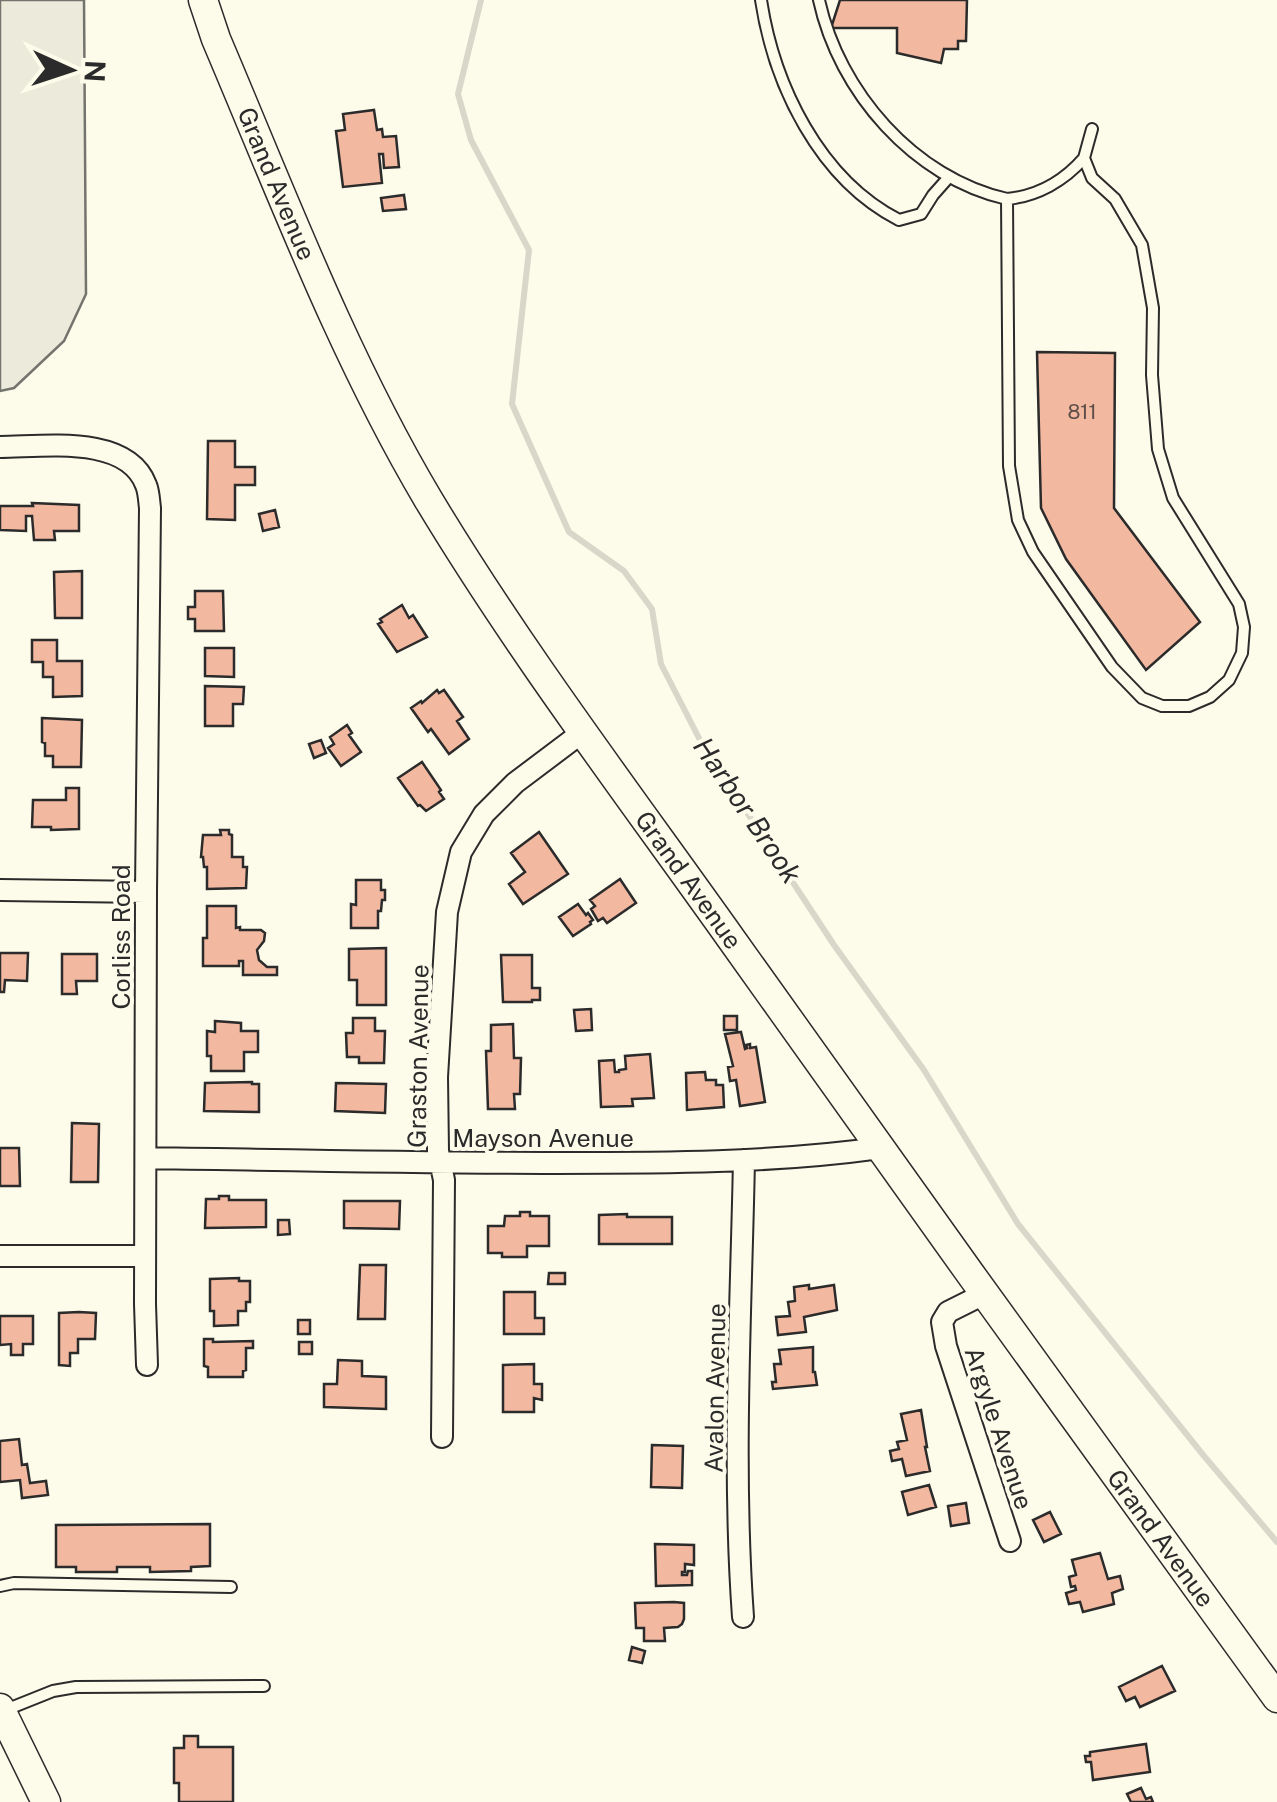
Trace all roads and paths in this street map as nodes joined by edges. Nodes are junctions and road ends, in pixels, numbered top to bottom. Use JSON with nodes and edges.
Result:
{"nodes":[{"id":1,"x":204,"y":0,"type":"edge"},
{"id":2,"x":761,"y":0,"type":"edge"},
{"id":3,"x":819,"y":0,"type":"edge"},
{"id":4,"x":1092,"y":129,"type":"dead end"},
{"id":5,"x":1084,"y":158,"type":"junction"},
{"id":6,"x":949,"y":178,"type":"junction"},
{"id":7,"x":1007,"y":199,"type":"junction"},
{"id":8,"x":0,"y":447,"type":"edge"},
{"id":9,"x":584,"y":731,"type":"junction"},
{"id":10,"x":0,"y":890,"type":"edge"},
{"id":11,"x":146,"y":892,"type":"junction"},
{"id":12,"x":880,"y":1148,"type":"junction"},
{"id":13,"x":146,"y":1158,"type":"junction"},
{"id":14,"x":744,"y":1160,"type":"junction"},
{"id":15,"x":441,"y":1163,"type":"junction"},
{"id":16,"x":0,"y":1256,"type":"edge"},
{"id":17,"x":145,"y":1256,"type":"junction"},
{"id":18,"x":984,"y":1294,"type":"junction"},
{"id":19,"x":148,"y":1365,"type":"dead end"},
{"id":20,"x":442,"y":1437,"type":"dead end"},
{"id":21,"x":1010,"y":1541,"type":"dead end"},
{"id":22,"x":0,"y":1586,"type":"edge"},
{"id":23,"x":231,"y":1588,"type":"dead end"},
{"id":24,"x":743,"y":1616,"type":"dead end"},
{"id":25,"x":264,"y":1686,"type":"dead end"},
{"id":26,"x":1277,"y":1698,"type":"edge"},
{"id":27,"x":1,"y":1710,"type":"edge"},
{"id":28,"x":46,"y":1802,"type":"edge"}],
"edges":[{"from":1,"to":9,"type":"street","name":"Grand Avenue"},
{"from":2,"to":6,"type":"lane"},
{"from":3,"to":6,"type":"lane"},
{"from":4,"to":5,"type":"lane"},
{"from":5,"to":7,"type":"lane"},
{"from":5,"to":7,"type":"lane"},
{"from":6,"to":7,"type":"lane"},
{"from":8,"to":11,"type":"street","name":"Corliss Road"},
{"from":9,"to":12,"type":"street","name":"Grand Avenue"},
{"from":9,"to":15,"type":"street","name":"Graston Avenue"},
{"from":10,"to":11,"type":"street"},
{"from":11,"to":13,"type":"street","name":"Corliss Road"},
{"from":12,"to":14,"type":"street","name":"Mayson Avenue"},
{"from":12,"to":18,"type":"street","name":"Grand Avenue"},
{"from":13,"to":15,"type":"street","name":"Mayson Avenue"},
{"from":13,"to":17,"type":"street","name":"Corliss Road"},
{"from":14,"to":15,"type":"street","name":"Mayson Avenue"},
{"from":14,"to":24,"type":"street","name":"Avalon Avenue"},
{"from":15,"to":20,"type":"street","name":"Graston Avenue"},
{"from":16,"to":17,"type":"street"},
{"from":17,"to":19,"type":"street","name":"Corliss Road"},
{"from":18,"to":21,"type":"street","name":"Argyle Avenue"},
{"from":18,"to":26,"type":"street","name":"Grand Avenue"},
{"from":22,"to":23,"type":"lane"},
{"from":25,"to":27,"type":"lane"},
{"from":27,"to":28,"type":"street"}]}
